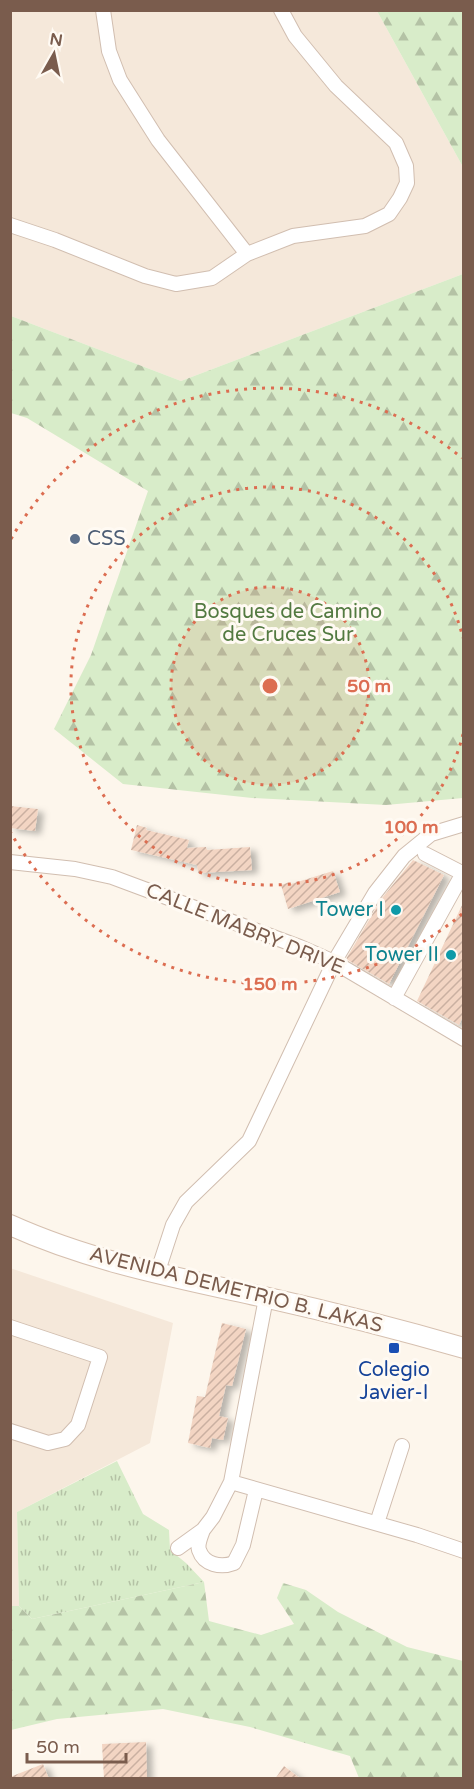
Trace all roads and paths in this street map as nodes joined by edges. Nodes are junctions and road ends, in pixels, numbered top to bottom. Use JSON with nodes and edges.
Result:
{"nodes":[{"id":1,"x":104,"y":10,"type":"edge"},
{"id":2,"x":281,"y":10,"type":"edge"},
{"id":3,"x":10,"y":225,"type":"edge"},
{"id":4,"x":247,"y":254,"type":"junction"},
{"id":5,"x":464,"y":824,"type":"edge"},
{"id":6,"x":425,"y":854,"type":"dead end"},
{"id":7,"x":10,"y":862,"type":"edge"},
{"id":8,"x":463,"y":874,"type":"edge"},
{"id":9,"x":334,"y":962,"type":"junction"},
{"id":10,"x":394,"y":998,"type":"junction"},
{"id":11,"x":464,"y":1039,"type":"edge"},
{"id":12,"x":10,"y":1225,"type":"edge"},
{"id":13,"x":157,"y":1275,"type":"junction"},
{"id":14,"x":266,"y":1298,"type":"junction"},
{"id":15,"x":10,"y":1327,"type":"edge"},
{"id":16,"x":464,"y":1348,"type":"edge"},
{"id":17,"x":10,"y":1431,"type":"edge"},
{"id":18,"x":402,"y":1446,"type":"dead end"},
{"id":19,"x":231,"y":1482,"type":"junction"},
{"id":20,"x":256,"y":1490,"type":"junction"},
{"id":21,"x":377,"y":1523,"type":"junction"},
{"id":22,"x":203,"y":1530,"type":"junction"},
{"id":23,"x":178,"y":1548,"type":"dead end"},
{"id":24,"x":464,"y":1551,"type":"edge"}],
"edges":[{"from":1,"to":4,"type":"street"},
{"from":2,"to":4,"type":"street"},
{"from":3,"to":4,"type":"street"},
{"from":5,"to":9,"type":"street"},
{"from":6,"to":8,"type":"street"},
{"from":7,"to":9,"type":"street","name":"CALLE MABRY DRIVE"},
{"from":8,"to":10,"type":"street"},
{"from":9,"to":10,"type":"street","name":"CALLE MABRY DRIVE"},
{"from":9,"to":13,"type":"street"},
{"from":10,"to":11,"type":"street","name":"CALLE MABRY DRIVE"},
{"from":12,"to":13,"type":"street","name":"AVENIDA DEMETRIO B. LAKAS"},
{"from":13,"to":14,"type":"street","name":"AVENIDA DEMETRIO B. LAKAS"},
{"from":14,"to":16,"type":"street","name":"AVENIDA DEMETRIO B. LAKAS"},
{"from":14,"to":19,"type":"street"},
{"from":15,"to":17,"type":"street"},
{"from":18,"to":21,"type":"street"},
{"from":19,"to":20,"type":"street"},
{"from":19,"to":22,"type":"street"},
{"from":20,"to":21,"type":"street"},
{"from":20,"to":22,"type":"street"},
{"from":21,"to":24,"type":"street"},
{"from":22,"to":23,"type":"street"}]}
